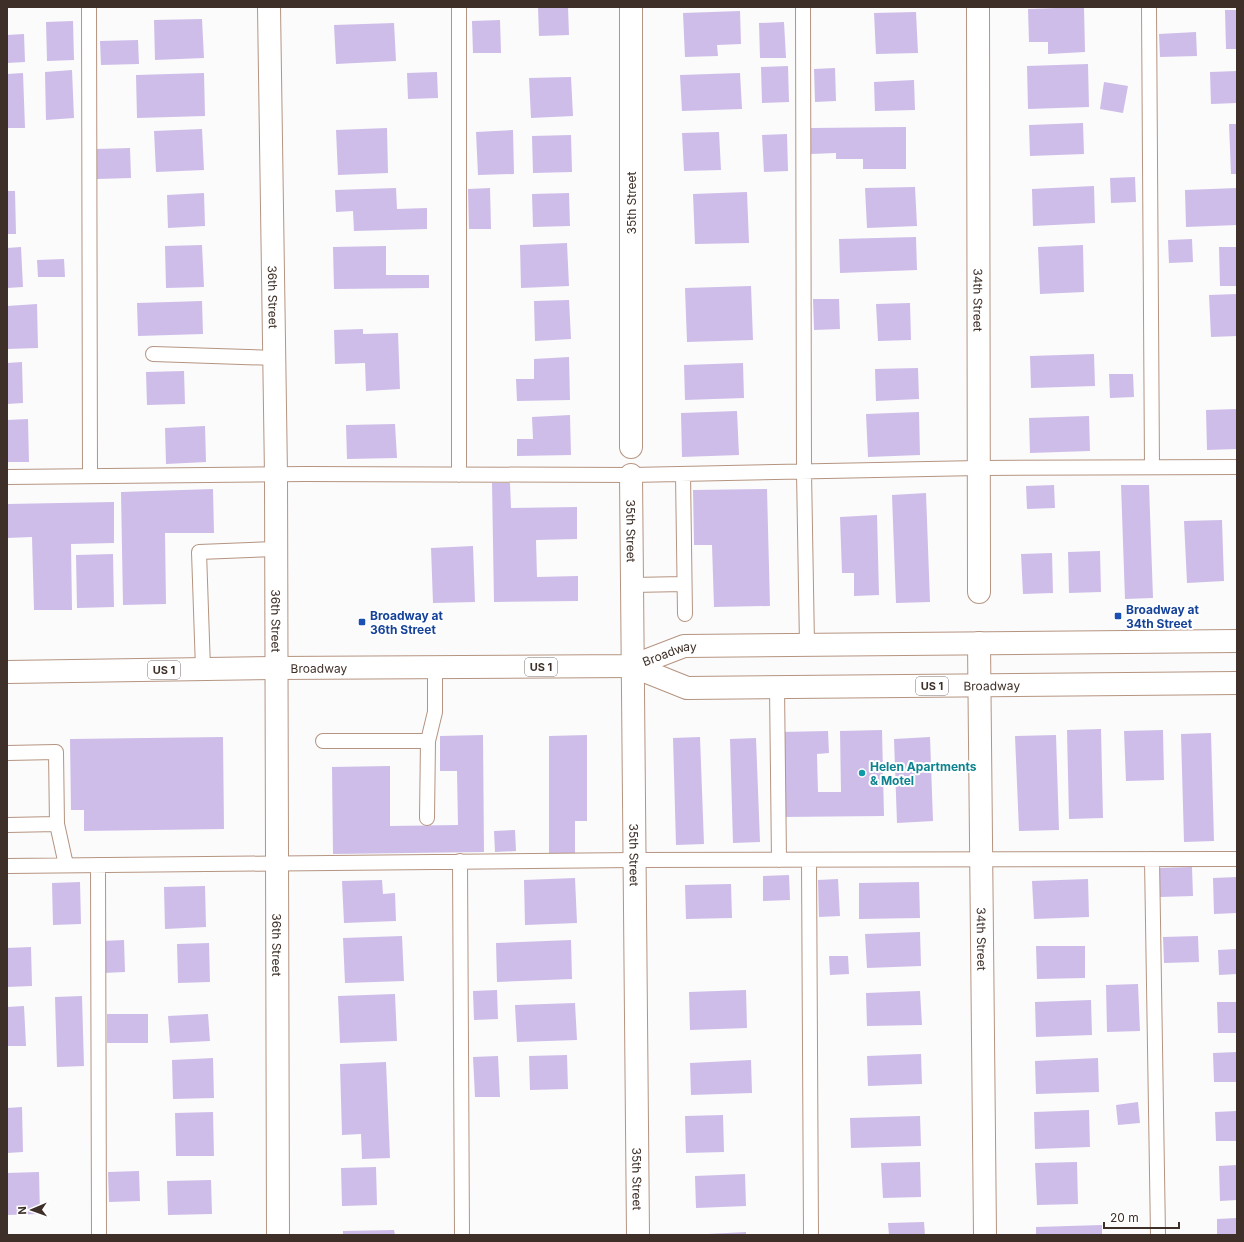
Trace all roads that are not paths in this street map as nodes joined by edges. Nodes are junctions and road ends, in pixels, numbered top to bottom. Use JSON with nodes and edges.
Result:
{"nodes":[{"id":1,"x":89,"y":7,"type":"edge"},
{"id":2,"x":269,"y":7,"type":"edge"},
{"id":3,"x":459,"y":7,"type":"edge"},
{"id":4,"x":631,"y":7,"type":"edge"},
{"id":5,"x":803,"y":7,"type":"edge"},
{"id":6,"x":978,"y":7,"type":"edge"},
{"id":7,"x":1149,"y":7,"type":"edge"},
{"id":8,"x":152,"y":354,"type":"dead end"},
{"id":9,"x":275,"y":358,"type":"junction"},
{"id":10,"x":631,"y":447,"type":"dead end"},
{"id":11,"x":1152,"y":467,"type":"junction"},
{"id":12,"x":1237,"y":467,"type":"edge"},
{"id":13,"x":979,"y":468,"type":"junction"},
{"id":14,"x":804,"y":472,"type":"junction"},
{"id":15,"x":684,"y":474,"type":"junction"},
{"id":16,"x":276,"y":475,"type":"junction"},
{"id":17,"x":459,"y":475,"type":"junction"},
{"id":18,"x":631,"y":475,"type":"junction"},
{"id":19,"x":90,"y":476,"type":"junction"},
{"id":20,"x":7,"y":477,"type":"edge"},
{"id":21,"x":276,"y":549,"type":"junction"},
{"id":22,"x":684,"y":584,"type":"junction"},
{"id":23,"x":632,"y":585,"type":"junction"},
{"id":24,"x":979,"y":592,"type":"dead end"},
{"id":25,"x":685,"y":614,"type":"dead end"},
{"id":26,"x":1237,"y":641,"type":"edge"},
{"id":27,"x":980,"y":644,"type":"junction"},
{"id":28,"x":807,"y":645,"type":"junction"},
{"id":29,"x":632,"y":666,"type":"junction"},
{"id":30,"x":435,"y":667,"type":"junction"},
{"id":31,"x":276,"y":668,"type":"junction"},
{"id":32,"x":203,"y":669,"type":"junction"},
{"id":33,"x":7,"y":672,"type":"edge"},
{"id":34,"x":1237,"y":683,"type":"edge"},
{"id":35,"x":980,"y":685,"type":"junction"},
{"id":36,"x":777,"y":687,"type":"junction"},
{"id":37,"x":323,"y":740,"type":"dead end"},
{"id":38,"x":428,"y":741,"type":"junction"},
{"id":39,"x":7,"y":753,"type":"edge"},
{"id":40,"x":427,"y":818,"type":"dead end"},
{"id":41,"x":57,"y":824,"type":"junction"},
{"id":42,"x":7,"y":825,"type":"edge"},
{"id":43,"x":1152,"y":859,"type":"junction"},
{"id":44,"x":1237,"y":859,"type":"edge"},
{"id":45,"x":634,"y":860,"type":"junction"},
{"id":46,"x":779,"y":860,"type":"junction"},
{"id":47,"x":809,"y":860,"type":"junction"},
{"id":48,"x":982,"y":860,"type":"junction"},
{"id":49,"x":460,"y":861,"type":"junction"},
{"id":50,"x":277,"y":863,"type":"junction"},
{"id":51,"x":98,"y":865,"type":"junction"},
{"id":52,"x":7,"y":866,"type":"edge"},
{"id":53,"x":66,"y":866,"type":"junction"},
{"id":54,"x":99,"y":1235,"type":"edge"},
{"id":55,"x":278,"y":1235,"type":"edge"},
{"id":56,"x":462,"y":1235,"type":"edge"},
{"id":57,"x":638,"y":1235,"type":"edge"},
{"id":58,"x":812,"y":1235,"type":"edge"},
{"id":59,"x":985,"y":1235,"type":"edge"},
{"id":60,"x":1158,"y":1235,"type":"edge"}],
"edges":[{"from":1,"to":19,"type":"lane"},
{"from":2,"to":9,"type":"street","name":"36th Street"},
{"from":3,"to":17,"type":"lane"},
{"from":4,"to":10,"type":"street","name":"35th Street"},
{"from":5,"to":14,"type":"lane"},
{"from":6,"to":13,"type":"street","name":"34th Street"},
{"from":7,"to":11,"type":"lane"},
{"from":8,"to":9,"type":"lane"},
{"from":9,"to":16,"type":"street","name":"36th Street"},
{"from":11,"to":12,"type":"lane"},
{"from":11,"to":13,"type":"lane"},
{"from":13,"to":14,"type":"lane"},
{"from":13,"to":24,"type":"street","name":"34th Street"},
{"from":14,"to":15,"type":"lane"},
{"from":14,"to":28,"type":"lane"},
{"from":15,"to":18,"type":"lane"},
{"from":15,"to":22,"type":"lane"},
{"from":16,"to":17,"type":"lane"},
{"from":16,"to":19,"type":"lane"},
{"from":16,"to":21,"type":"street","name":"36th Street"},
{"from":17,"to":18,"type":"lane"},
{"from":18,"to":23,"type":"street","name":"35th Street"},
{"from":19,"to":20,"type":"lane"},
{"from":21,"to":31,"type":"street","name":"36th Street"},
{"from":21,"to":32,"type":"lane"},
{"from":22,"to":23,"type":"lane"},
{"from":22,"to":25,"type":"lane"},
{"from":23,"to":29,"type":"street","name":"35th Street"},
{"from":26,"to":27,"type":"street","name":"Broadway","number":"US 1"},
{"from":27,"to":28,"type":"street","name":"Broadway","number":"US 1"},
{"from":27,"to":35,"type":"street","name":"34th Street"},
{"from":28,"to":29,"type":"street","name":"Broadway","number":"US 1"},
{"from":29,"to":30,"type":"street","name":"Broadway","number":"US 1"},
{"from":29,"to":36,"type":"street","name":"Broadway","number":"US 1"},
{"from":29,"to":45,"type":"street","name":"35th Street"},
{"from":30,"to":31,"type":"street","name":"Broadway","number":"US 1"},
{"from":30,"to":38,"type":"lane"},
{"from":31,"to":32,"type":"street","name":"Broadway","number":"US 1"},
{"from":31,"to":50,"type":"street","name":"36th Street"},
{"from":32,"to":33,"type":"street","name":"Broadway","number":"US 1"},
{"from":34,"to":35,"type":"street","name":"Broadway","number":"US 1"},
{"from":35,"to":36,"type":"street","name":"Broadway","number":"US 1"},
{"from":35,"to":48,"type":"street","name":"34th Street"},
{"from":36,"to":46,"type":"lane"},
{"from":37,"to":38,"type":"lane"},
{"from":38,"to":40,"type":"lane"},
{"from":39,"to":41,"type":"lane"},
{"from":41,"to":42,"type":"lane"},
{"from":41,"to":53,"type":"lane"},
{"from":43,"to":44,"type":"lane"},
{"from":43,"to":48,"type":"lane"},
{"from":43,"to":60,"type":"lane"},
{"from":45,"to":46,"type":"lane"},
{"from":45,"to":49,"type":"lane"},
{"from":45,"to":57,"type":"street","name":"35th Street"},
{"from":46,"to":47,"type":"lane"},
{"from":47,"to":48,"type":"lane"},
{"from":47,"to":58,"type":"lane"},
{"from":48,"to":59,"type":"street","name":"34th Street"},
{"from":49,"to":50,"type":"lane"},
{"from":49,"to":56,"type":"lane"},
{"from":50,"to":51,"type":"lane"},
{"from":50,"to":55,"type":"street","name":"36th Street"},
{"from":51,"to":53,"type":"lane"},
{"from":51,"to":54,"type":"lane"},
{"from":52,"to":53,"type":"lane"}]}
